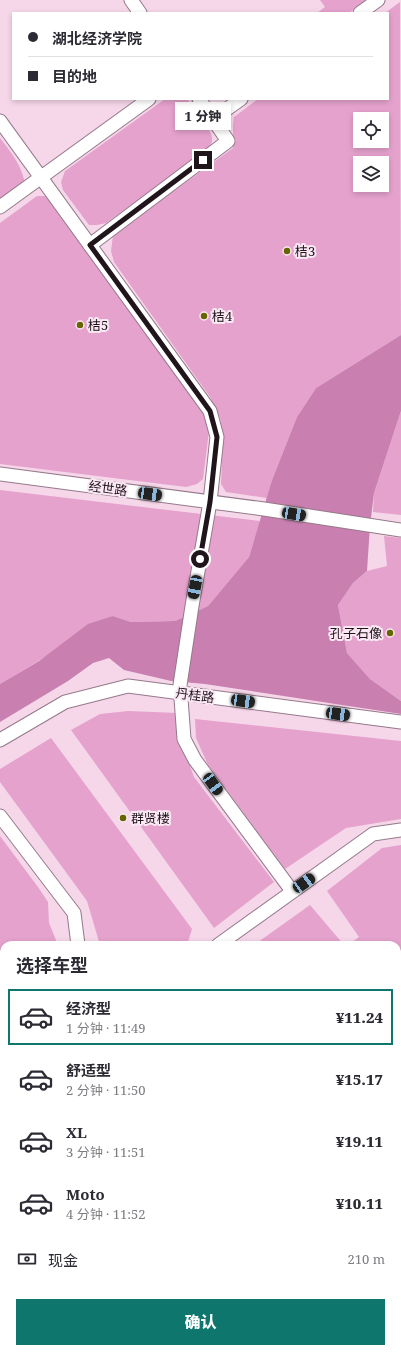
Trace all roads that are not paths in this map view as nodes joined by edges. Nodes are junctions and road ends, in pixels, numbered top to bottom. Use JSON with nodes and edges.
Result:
{"nodes":[{"id":1,"x":131,"y":0,"type":"edge"},
{"id":2,"x":378,"y":0,"type":"edge"},
{"id":3,"x":139,"y":12,"type":"edge"},
{"id":4,"x":361,"y":12,"type":"edge"},
{"id":5,"x":148,"y":100,"type":"edge"},
{"id":6,"x":200,"y":100,"type":"edge"},
{"id":7,"x":240,"y":100,"type":"edge"},
{"id":8,"x":213,"y":119,"type":"junction"},
{"id":9,"x":0,"y":121,"type":"edge"},
{"id":10,"x":41,"y":177,"type":"junction"},
{"id":11,"x":0,"y":207,"type":"edge"},
{"id":12,"x":90,"y":245,"type":"junction"},
{"id":13,"x":0,"y":474,"type":"edge"},
{"id":14,"x":210,"y":502,"type":"junction"},
{"id":15,"x":401,"y":530,"type":"edge"},
{"id":16,"x":180,"y":689,"type":"junction"},
{"id":17,"x":401,"y":722,"type":"edge"},
{"id":18,"x":0,"y":740,"type":"edge"},
{"id":19,"x":0,"y":816,"type":"edge"},
{"id":20,"x":401,"y":830,"type":"edge"},
{"id":21,"x":292,"y":891,"type":"junction"},
{"id":22,"x":78,"y":941,"type":"edge"},
{"id":23,"x":223,"y":941,"type":"edge"}],
"edges":[{"from":1,"to":3,"type":"street"},
{"from":2,"to":4,"type":"street"},
{"from":5,"to":10,"type":"street"},
{"from":6,"to":8,"type":"street"},
{"from":7,"to":8,"type":"street"},
{"from":8,"to":12,"type":"street"},
{"from":9,"to":10,"type":"street"},
{"from":10,"to":11,"type":"street"},
{"from":10,"to":12,"type":"street"},
{"from":12,"to":14,"type":"street"},
{"from":13,"to":14,"type":"street","name":"经世路"},
{"from":14,"to":15,"type":"street","name":"经世路"},
{"from":14,"to":16,"type":"street"},
{"from":16,"to":17,"type":"street","name":"丹桂路"},
{"from":16,"to":18,"type":"street","name":"丹桂路"},
{"from":16,"to":21,"type":"street"},
{"from":19,"to":22,"type":"street"},
{"from":20,"to":21,"type":"street"},
{"from":21,"to":23,"type":"street"}]}
